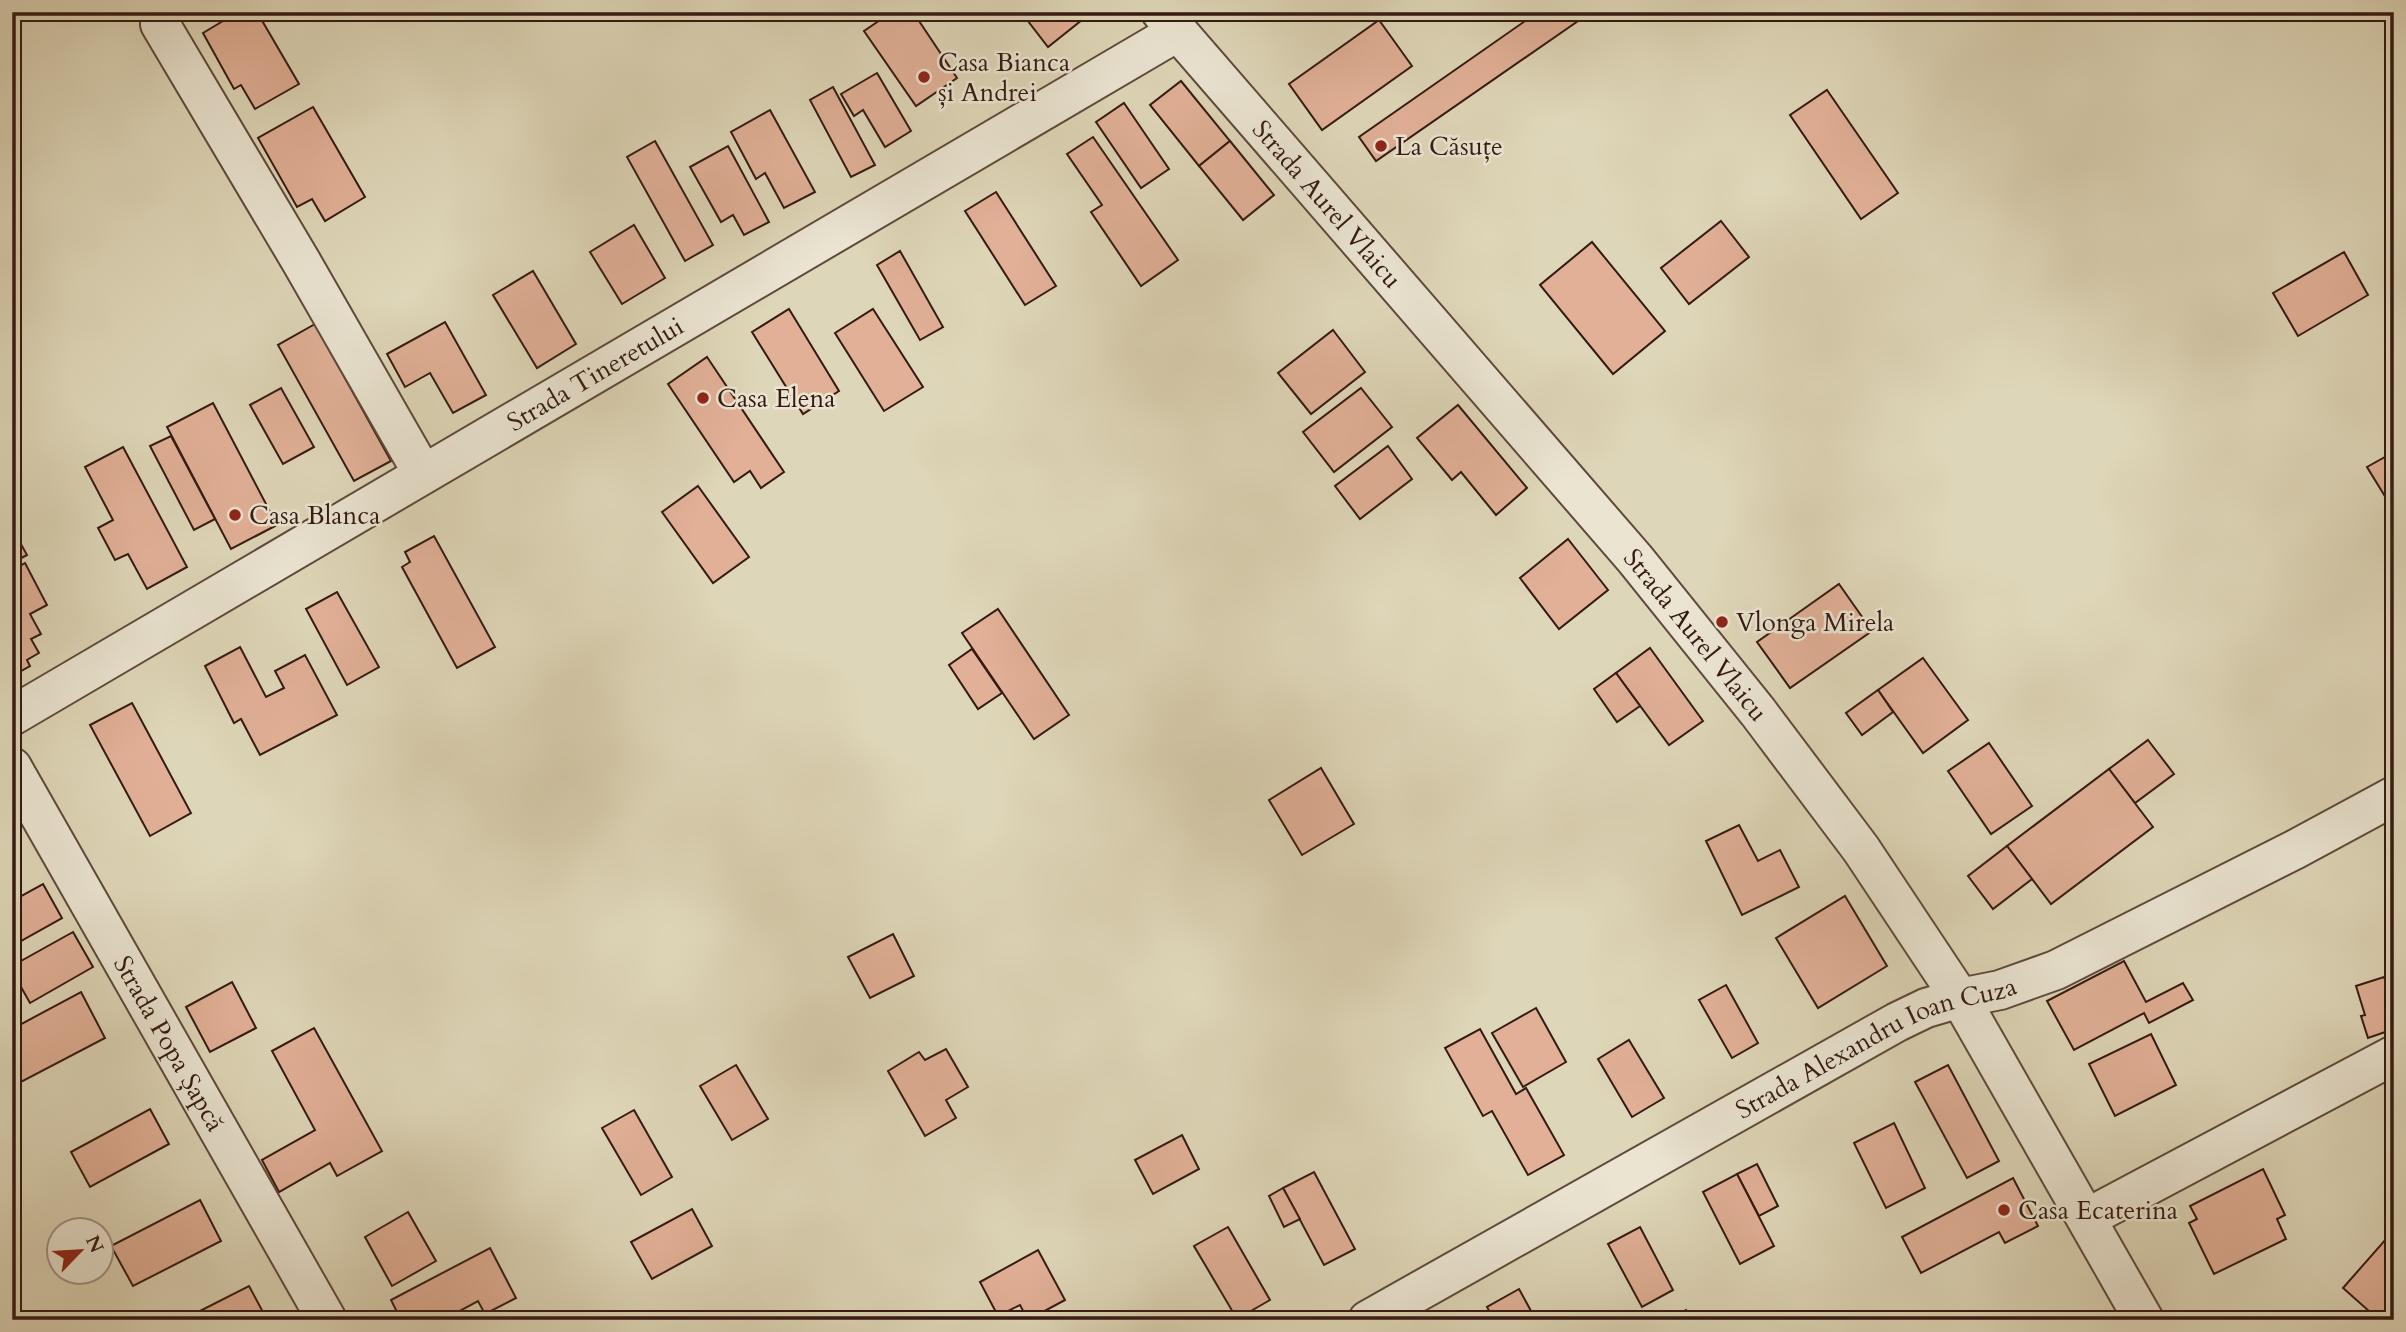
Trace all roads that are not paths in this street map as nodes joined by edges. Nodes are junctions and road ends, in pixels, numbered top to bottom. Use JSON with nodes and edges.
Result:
{"nodes":[{"id":1,"x":1169,"y":22,"type":"edge"},
{"id":2,"x":160,"y":24,"type":"dead end"},
{"id":3,"x":423,"y":474,"type":"junction"},
{"id":4,"x":12,"y":716,"type":"edge"},
{"id":5,"x":12,"y":767,"type":"edge"},
{"id":6,"x":2394,"y":796,"type":"edge"},
{"id":7,"x":1960,"y":998,"type":"junction"},
{"id":8,"x":2394,"y":1055,"type":"edge"},
{"id":9,"x":2087,"y":1218,"type":"junction"},
{"id":10,"x":327,"y":1320,"type":"edge"},
{"id":11,"x":1368,"y":1320,"type":"edge"},
{"id":12,"x":2144,"y":1320,"type":"edge"}],
"edges":[{"from":1,"to":3,"type":"street","name":"Strada Tineretului"},
{"from":1,"to":7,"type":"street","name":"Strada Aurel Vlaicu"},
{"from":2,"to":3,"type":"street"},
{"from":3,"to":4,"type":"street","name":"Strada Tineretului"},
{"from":5,"to":10,"type":"street","name":"Strada Popa Șapcă"},
{"from":6,"to":7,"type":"street","name":"Strada Alexandru Ioan Cuza"},
{"from":7,"to":9,"type":"street","name":"Strada Aurel Vlaicu"},
{"from":7,"to":11,"type":"street","name":"Strada Alexandru Ioan Cuza"},
{"from":8,"to":9,"type":"street"},
{"from":9,"to":12,"type":"street","name":"Strada Aurel Vlaicu"}]}
